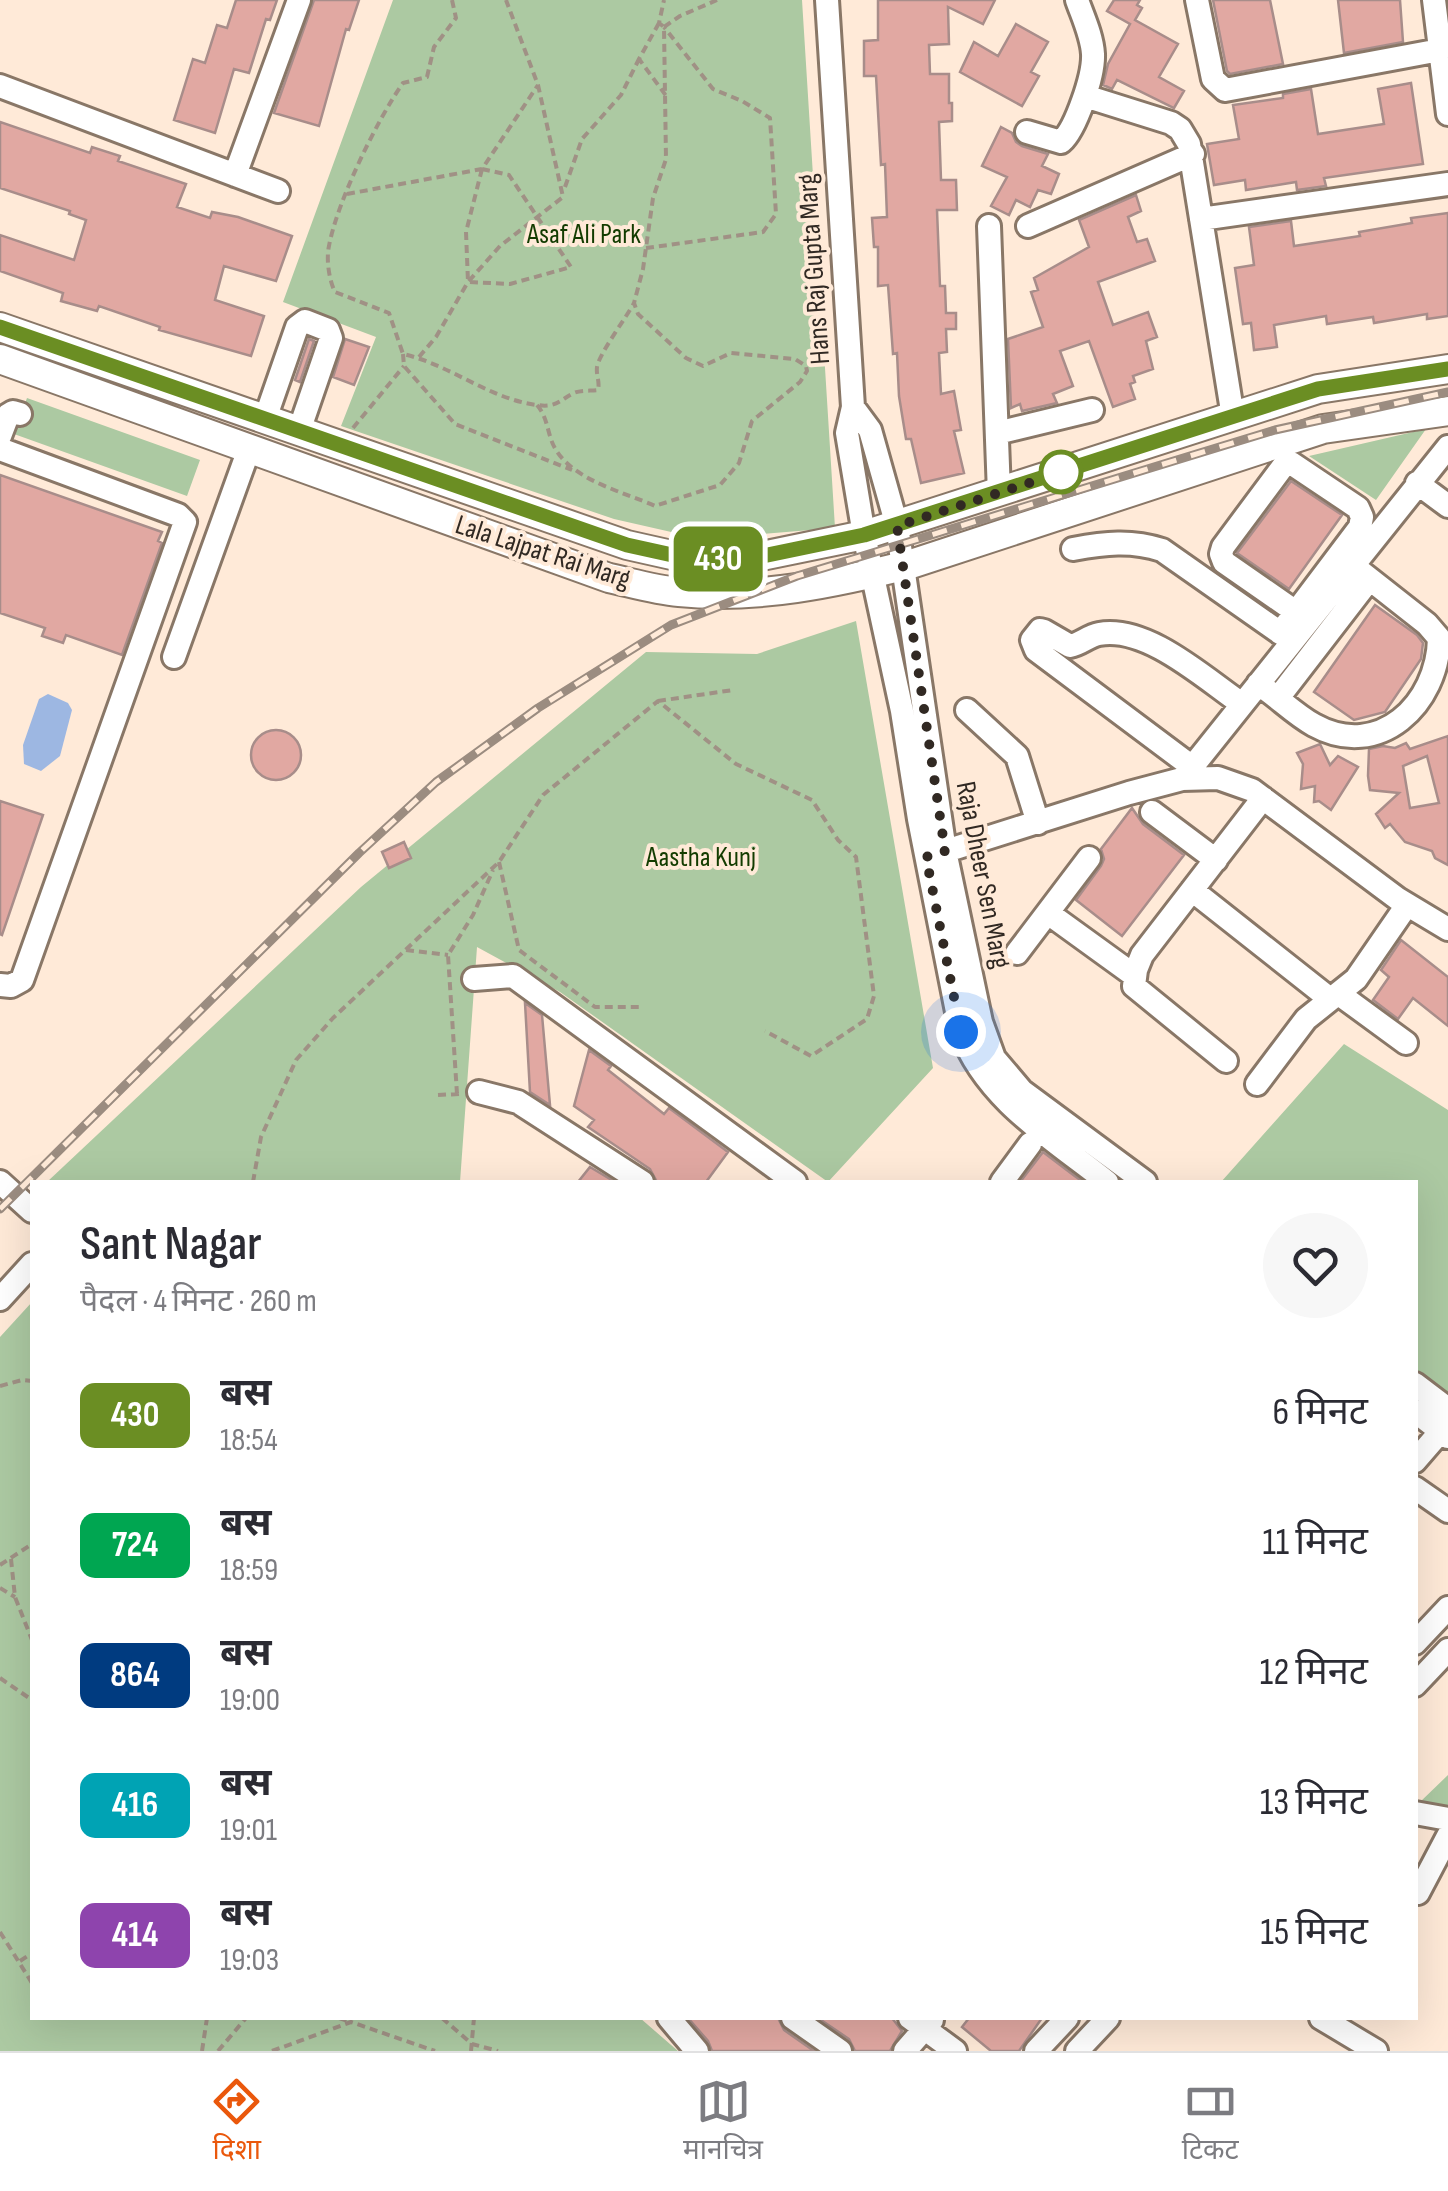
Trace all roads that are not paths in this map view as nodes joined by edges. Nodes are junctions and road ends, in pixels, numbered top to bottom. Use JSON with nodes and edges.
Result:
{"nodes":[{"id":1,"x":299,"y":0,"type":"edge"},
{"id":2,"x":827,"y":0,"type":"edge"},
{"id":3,"x":1077,"y":0,"type":"edge"},
{"id":4,"x":1197,"y":0,"type":"edge"},
{"id":5,"x":1434,"y":0,"type":"edge"},
{"id":6,"x":1440,"y":50,"type":"junction"},
{"id":7,"x":0,"y":86,"type":"edge"},
{"id":8,"x":1084,"y":96,"type":"junction"},
{"id":9,"x":1448,"y":114,"type":"edge"},
{"id":10,"x":1027,"y":132,"type":"dead end"},
{"id":11,"x":1193,"y":154,"type":"junction"},
{"id":12,"x":235,"y":175,"type":"junction"},
{"id":13,"x":1448,"y":184,"type":"edge"},
{"id":14,"x":278,"y":191,"type":"dead end"},
{"id":15,"x":1200,"y":219,"type":"junction"},
{"id":16,"x":989,"y":226,"type":"dead end"},
{"id":17,"x":1028,"y":226,"type":"dead end"},
{"id":18,"x":0,"y":326,"type":"edge"},
{"id":19,"x":0,"y":360,"type":"edge"},
{"id":20,"x":1448,"y":369,"type":"edge"},
{"id":21,"x":853,"y":407,"type":"junction"},
{"id":22,"x":14,"y":408,"type":"edge"},
{"id":23,"x":1092,"y":410,"type":"dead end"},
{"id":24,"x":1448,"y":412,"type":"edge"},
{"id":25,"x":1233,"y":416,"type":"junction"},
{"id":26,"x":265,"y":419,"type":"junction"},
{"id":27,"x":299,"y":431,"type":"junction"},
{"id":28,"x":997,"y":433,"type":"junction"},
{"id":29,"x":0,"y":436,"type":"edge"},
{"id":30,"x":1448,"y":446,"type":"edge"},
{"id":31,"x":0,"y":449,"type":"edge"},
{"id":32,"x":249,"y":449,"type":"junction"},
{"id":33,"x":1416,"y":483,"type":"junction"},
{"id":34,"x":999,"y":493,"type":"junction"},
{"id":35,"x":1448,"y":506,"type":"edge"},
{"id":36,"x":897,"y":526,"type":"junction"},
{"id":37,"x":864,"y":535,"type":"junction"},
{"id":38,"x":1073,"y":548,"type":"dead end"},
{"id":39,"x":904,"y":566,"type":"junction"},
{"id":40,"x":1360,"y":572,"type":"junction"},
{"id":41,"x":873,"y":574,"type":"junction"},
{"id":42,"x":1296,"y":612,"type":"junction"},
{"id":43,"x":1286,"y":637,"type":"junction"},
{"id":44,"x":174,"y":656,"type":"dead end"},
{"id":45,"x":1258,"y":684,"type":"junction"},
{"id":46,"x":1278,"y":698,"type":"junction"},
{"id":47,"x":1242,"y":704,"type":"junction"},
{"id":48,"x":967,"y":710,"type":"dead end"},
{"id":49,"x":1187,"y":773,"type":"junction"},
{"id":50,"x":1264,"y":798,"type":"junction"},
{"id":51,"x":1152,"y":812,"type":"dead end"},
{"id":52,"x":1038,"y":823,"type":"junction"},
{"id":53,"x":935,"y":854,"type":"junction"},
{"id":54,"x":1089,"y":858,"type":"dead end"},
{"id":55,"x":1216,"y":860,"type":"junction"},
{"id":56,"x":1192,"y":890,"type":"junction"},
{"id":57,"x":1408,"y":905,"type":"junction"},
{"id":58,"x":1048,"y":913,"type":"junction"},
{"id":59,"x":1448,"y":929,"type":"edge"},
{"id":60,"x":1017,"y":953,"type":"dead end"},
{"id":61,"x":1135,"y":976,"type":"junction"},
{"id":62,"x":474,"y":979,"type":"dead end"},
{"id":63,"x":0,"y":985,"type":"edge"},
{"id":64,"x":1334,"y":996,"type":"junction"},
{"id":65,"x":1406,"y":1043,"type":"dead end"},
{"id":66,"x":1226,"y":1061,"type":"dead end"},
{"id":67,"x":1257,"y":1084,"type":"dead end"},
{"id":68,"x":468,"y":1093,"type":"road end"},
{"id":69,"x":1030,"y":1144,"type":"dead end"},
{"id":70,"x":1131,"y":1178,"type":"edge"},
{"id":71,"x":639,"y":1180,"type":"edge"},
{"id":72,"x":792,"y":1180,"type":"edge"},
{"id":73,"x":1003,"y":1180,"type":"edge"},
{"id":74,"x":1104,"y":1180,"type":"edge"},
{"id":75,"x":0,"y":1182,"type":"edge"},
{"id":76,"x":30,"y":1209,"type":"edge"},
{"id":77,"x":30,"y":1266,"type":"edge"},
{"id":78,"x":0,"y":1299,"type":"edge"},
{"id":79,"x":1418,"y":1388,"type":"edge"},
{"id":80,"x":1418,"y":1413,"type":"edge"},
{"id":81,"x":1446,"y":1425,"type":"edge"},
{"id":82,"x":1418,"y":1458,"type":"edge"},
{"id":83,"x":1418,"y":1490,"type":"edge"},
{"id":84,"x":1448,"y":1512,"type":"edge"},
{"id":85,"x":1448,"y":1608,"type":"edge"},
{"id":86,"x":1418,"y":1640,"type":"edge"},
{"id":87,"x":1448,"y":1650,"type":"edge"},
{"id":88,"x":1418,"y":1683,"type":"edge"},
{"id":89,"x":1418,"y":1814,"type":"edge"},
{"id":90,"x":1448,"y":1820,"type":"edge"},
{"id":91,"x":1448,"y":1836,"type":"edge"},
{"id":92,"x":1418,"y":1893,"type":"dead end"},
{"id":93,"x":670,"y":2020,"type":"edge"},
{"id":94,"x":796,"y":2020,"type":"edge"},
{"id":95,"x":1065,"y":2020,"type":"edge"},
{"id":96,"x":1106,"y":2020,"type":"edge"},
{"id":97,"x":1324,"y":2020,"type":"edge"},
{"id":98,"x":923,"y":2021,"type":"edge"},
{"id":99,"x":697,"y":2051,"type":"edge"},
{"id":100,"x":840,"y":2051,"type":"edge"},
{"id":101,"x":905,"y":2051,"type":"edge"},
{"id":102,"x":956,"y":2051,"type":"edge"},
{"id":103,"x":1036,"y":2051,"type":"edge"},
{"id":104,"x":1077,"y":2051,"type":"edge"},
{"id":105,"x":1376,"y":2051,"type":"edge"}],
"edges":[{"from":1,"to":12,"type":"street"},
{"from":2,"to":21,"type":"street","name":"Hans Raj Gupta Marg"},
{"from":3,"to":8,"type":"street"},
{"from":4,"to":6,"type":"street"},
{"from":5,"to":6,"type":"street"},
{"from":6,"to":9,"type":"street"},
{"from":7,"to":12,"type":"street"},
{"from":8,"to":10,"type":"street"},
{"from":8,"to":11,"type":"street"},
{"from":11,"to":15,"type":"street"},
{"from":11,"to":17,"type":"street"},
{"from":12,"to":14,"type":"street"},
{"from":13,"to":15,"type":"street"},
{"from":15,"to":25,"type":"street"},
{"from":16,"to":28,"type":"street"},
{"from":18,"to":26,"type":"main road","name":"Lala Lajpat Rai Marg"},
{"from":19,"to":32,"type":"main road","name":"Lala Lajpat Rai Marg"},
{"from":20,"to":25,"type":"main road","name":"Lala Lajpat Rai Marg"},
{"from":21,"to":36,"type":"street","name":"Hans Raj Gupta Marg"},
{"from":21,"to":37,"type":"street","name":"Raja Dheer Sen Marg"},
{"from":22,"to":29,"type":"street"},
{"from":23,"to":28,"type":"street"},
{"from":24,"to":39,"type":"main road","name":"Lala Lajpat Rai Marg"},
{"from":25,"to":34,"type":"main road","name":"Lala Lajpat Rai Marg"},
{"from":26,"to":27,"type":"main road","name":"Lala Lajpat Rai Marg"},
{"from":26,"to":27,"type":"street"},
{"from":27,"to":37,"type":"main road","name":"Lala Lajpat Rai Marg"},
{"from":28,"to":34,"type":"street"},
{"from":30,"to":33,"type":"street"},
{"from":31,"to":63,"type":"street"},
{"from":32,"to":41,"type":"main road","name":"Lala Lajpat Rai Marg"},
{"from":32,"to":44,"type":"street"},
{"from":33,"to":35,"type":"street"},
{"from":33,"to":40,"type":"street"},
{"from":34,"to":36,"type":"main road","name":"Lala Lajpat Rai Marg"},
{"from":36,"to":37,"type":"main road","name":"Lala Lajpat Rai Marg"},
{"from":36,"to":39,"type":"street","name":"Raja Dheer Sen Marg"},
{"from":37,"to":41,"type":"street","name":"Raja Dheer Sen Marg"},
{"from":38,"to":43,"type":"street"},
{"from":39,"to":41,"type":"main road","name":"Lala Lajpat Rai Marg"},
{"from":39,"to":53,"type":"street","name":"Raja Dheer Sen Marg"},
{"from":40,"to":43,"type":"street"},
{"from":40,"to":46,"type":"street"},
{"from":40,"to":46,"type":"street"},
{"from":41,"to":53,"type":"street","name":"Raja Dheer Sen Marg"},
{"from":42,"to":42,"type":"street"},
{"from":42,"to":43,"type":"street"},
{"from":43,"to":45,"type":"street"},
{"from":45,"to":46,"type":"street"},
{"from":45,"to":47,"type":"street"},
{"from":47,"to":49,"type":"street"},
{"from":47,"to":49,"type":"street"},
{"from":48,"to":52,"type":"street"},
{"from":49,"to":50,"type":"street"},
{"from":49,"to":52,"type":"street"},
{"from":50,"to":55,"type":"street"},
{"from":50,"to":57,"type":"street"},
{"from":51,"to":55,"type":"street"},
{"from":52,"to":53,"type":"street"},
{"from":53,"to":70,"type":"street","name":"Raja Dheer Sen Marg"},
{"from":53,"to":74,"type":"street","name":"Raja Dheer Sen Marg"},
{"from":54,"to":58,"type":"street"},
{"from":55,"to":56,"type":"street"},
{"from":56,"to":61,"type":"street"},
{"from":56,"to":64,"type":"street"},
{"from":57,"to":59,"type":"street"},
{"from":57,"to":64,"type":"street"},
{"from":58,"to":60,"type":"street"},
{"from":58,"to":61,"type":"street"},
{"from":61,"to":66,"type":"street"},
{"from":62,"to":72,"type":"street"},
{"from":64,"to":65,"type":"street"},
{"from":64,"to":67,"type":"street"},
{"from":68,"to":71,"type":"street"},
{"from":69,"to":73,"type":"street"},
{"from":75,"to":76,"type":"street"},
{"from":77,"to":78,"type":"street"},
{"from":79,"to":81,"type":"street"},
{"from":80,"to":81,"type":"street"},
{"from":81,"to":82,"type":"street"},
{"from":83,"to":84,"type":"street"},
{"from":85,"to":86,"type":"street"},
{"from":87,"to":88,"type":"street"},
{"from":89,"to":90,"type":"street"},
{"from":91,"to":92,"type":"street"},
{"from":93,"to":99,"type":"street"},
{"from":94,"to":100,"type":"street"},
{"from":95,"to":103,"type":"street"},
{"from":96,"to":104,"type":"street"},
{"from":97,"to":105,"type":"street"},
{"from":98,"to":101,"type":"street"},
{"from":98,"to":102,"type":"street"}]}
